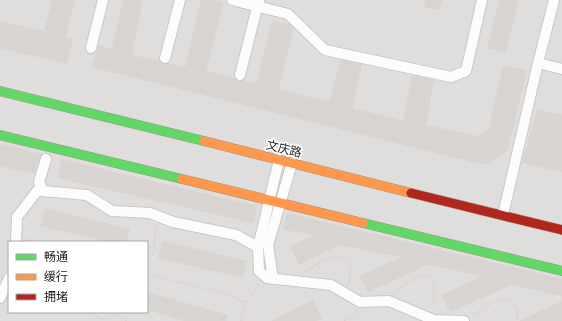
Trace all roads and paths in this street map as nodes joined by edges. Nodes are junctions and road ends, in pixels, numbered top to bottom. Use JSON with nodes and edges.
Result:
{"nodes":[{"id":1,"x":103,"y":0,"type":"edge"},
{"id":2,"x":180,"y":0,"type":"edge"},
{"id":3,"x":232,"y":0,"type":"edge"},
{"id":4,"x":482,"y":0,"type":"edge"},
{"id":5,"x":554,"y":0,"type":"edge"},
{"id":6,"x":258,"y":3,"type":"edge"},
{"id":7,"x":91,"y":48,"type":"dead end"},
{"id":8,"x":165,"y":58,"type":"dead end"},
{"id":9,"x":538,"y":63,"type":"junction"},
{"id":10,"x":562,"y":69,"type":"edge"},
{"id":11,"x":240,"y":75,"type":"dead end"},
{"id":12,"x":0,"y":91,"type":"edge"},
{"id":13,"x":0,"y":135,"type":"edge"},
{"id":14,"x":46,"y":159,"type":"dead end"},
{"id":15,"x":279,"y":160,"type":"junction"},
{"id":16,"x":292,"y":163,"type":"junction"},
{"id":17,"x":41,"y":186,"type":"junction"},
{"id":18,"x":270,"y":201,"type":"junction"},
{"id":19,"x":280,"y":204,"type":"junction"},
{"id":20,"x":503,"y":215,"type":"junction"},
{"id":21,"x":156,"y":226,"type":"dead end"},
{"id":22,"x":562,"y":230,"type":"edge"},
{"id":23,"x":16,"y":240,"type":"edge"},
{"id":24,"x":27,"y":241,"type":"edge"},
{"id":25,"x":258,"y":247,"type":"junction"},
{"id":26,"x":148,"y":264,"type":"edge"},
{"id":27,"x":562,"y":271,"type":"edge"},
{"id":28,"x":148,"y":274,"type":"edge"},
{"id":29,"x":269,"y":277,"type":"junction"},
{"id":30,"x":8,"y":280,"type":"edge"},
{"id":31,"x":298,"y":281,"type":"junction"},
{"id":32,"x":346,"y":294,"type":"junction"},
{"id":33,"x":0,"y":298,"type":"edge"},
{"id":34,"x":357,"y":300,"type":"junction"},
{"id":35,"x":389,"y":301,"type":"junction"},
{"id":36,"x":246,"y":303,"type":"junction"},
{"id":37,"x":90,"y":313,"type":"edge"},
{"id":38,"x":120,"y":313,"type":"edge"},
{"id":39,"x":468,"y":319,"type":"edge"},
{"id":40,"x":434,"y":320,"type":"edge"},
{"id":41,"x":106,"y":321,"type":"edge"},
{"id":42,"x":241,"y":321,"type":"edge"},
{"id":43,"x":344,"y":321,"type":"edge"},
{"id":44,"x":517,"y":321,"type":"edge"}],
"edges":[{"from":1,"to":7,"type":"street"},
{"from":2,"to":8,"type":"street"},
{"from":3,"to":6,"type":"street"},
{"from":4,"to":6,"type":"street"},
{"from":5,"to":9,"type":"street"},
{"from":6,"to":11,"type":"street"},
{"from":9,"to":10,"type":"street"},
{"from":9,"to":20,"type":"street"},
{"from":12,"to":15,"type":"street","name":"文庆路"},
{"from":13,"to":18,"type":"street"},
{"from":14,"to":17,"type":"street"},
{"from":15,"to":16,"type":"street","name":"文庆路"},
{"from":15,"to":18,"type":"street"},
{"from":16,"to":19,"type":"street"},
{"from":16,"to":20,"type":"street","name":"文庆路"},
{"from":17,"to":23,"type":"street"},
{"from":17,"to":25,"type":"street"},
{"from":18,"to":19,"type":"street"},
{"from":18,"to":25,"type":"street"},
{"from":19,"to":27,"type":"street"},
{"from":19,"to":29,"type":"street"},
{"from":20,"to":22,"type":"street","name":"文庆路"},
{"from":21,"to":26,"type":"path"},
{"from":23,"to":24,"type":"path"},
{"from":25,"to":29,"type":"street"},
{"from":28,"to":36,"type":"path"},
{"from":29,"to":31,"type":"street"},
{"from":29,"to":36,"type":"path"},
{"from":30,"to":33,"type":"street"},
{"from":31,"to":32,"type":"street"},
{"from":31,"to":32,"type":"path"},
{"from":32,"to":34,"type":"street"},
{"from":34,"to":35,"type":"street"},
{"from":34,"to":43,"type":"path"},
{"from":35,"to":40,"type":"street"},
{"from":35,"to":40,"type":"path"},
{"from":36,"to":42,"type":"path"},
{"from":37,"to":41,"type":"path"},
{"from":38,"to":41,"type":"path"},
{"from":39,"to":40,"type":"street"},
{"from":39,"to":44,"type":"path"}]}
